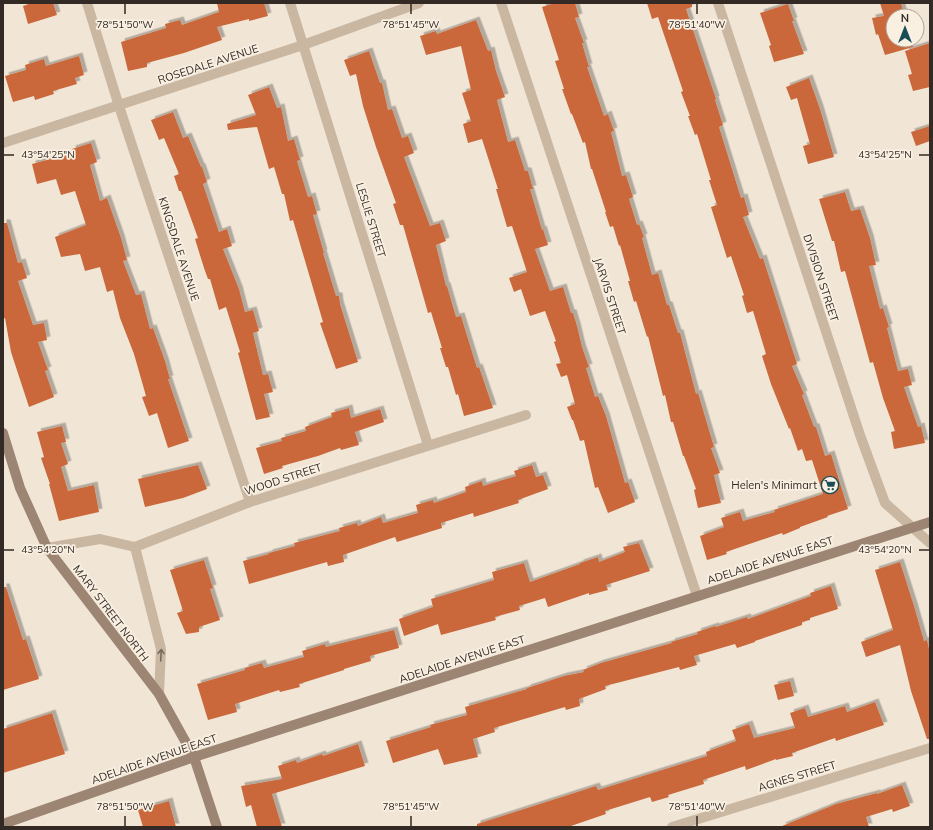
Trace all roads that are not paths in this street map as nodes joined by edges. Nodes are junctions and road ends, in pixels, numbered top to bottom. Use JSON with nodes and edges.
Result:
{"nodes":[{"id":1,"x":87,"y":3,"type":"edge"},
{"id":2,"x":290,"y":3,"type":"edge"},
{"id":3,"x":419,"y":3,"type":"edge"},
{"id":4,"x":501,"y":3,"type":"edge"},
{"id":5,"x":718,"y":3,"type":"edge"},
{"id":6,"x":303,"y":45,"type":"junction"},
{"id":7,"x":119,"y":106,"type":"junction"},
{"id":8,"x":3,"y":143,"type":"edge"},
{"id":9,"x":526,"y":414,"type":"dead end"},
{"id":10,"x":3,"y":433,"type":"edge"},
{"id":11,"x":428,"y":445,"type":"junction"},
{"id":12,"x":250,"y":502,"type":"junction"},
{"id":13,"x":930,"y":522,"type":"edge"},
{"id":14,"x":913,"y":527,"type":"junction"},
{"id":15,"x":930,"y":543,"type":"edge"},
{"id":16,"x":135,"y":546,"type":"junction"},
{"id":17,"x":47,"y":548,"type":"junction"},
{"id":18,"x":697,"y":596,"type":"junction"},
{"id":19,"x":158,"y":694,"type":"junction"},
{"id":20,"x":930,"y":748,"type":"edge"},
{"id":21,"x":194,"y":757,"type":"junction"},
{"id":22,"x":3,"y":824,"type":"edge"},
{"id":23,"x":217,"y":827,"type":"edge"},
{"id":24,"x":672,"y":827,"type":"edge"}],
"edges":[{"from":1,"to":7,"type":"street","name":"KINGSDALE AVENUE"},
{"from":2,"to":6,"type":"street","name":"LESLIE STREET"},
{"from":3,"to":6,"type":"street","name":"ROSEDALE AVENUE"},
{"from":4,"to":18,"type":"street","name":"JARVIS STREET"},
{"from":5,"to":14,"type":"street","name":"DIVISION STREET"},
{"from":6,"to":7,"type":"street","name":"ROSEDALE AVENUE"},
{"from":6,"to":11,"type":"street","name":"LESLIE STREET"},
{"from":7,"to":8,"type":"street","name":"ROSEDALE AVENUE"},
{"from":7,"to":12,"type":"street","name":"KINGSDALE AVENUE"},
{"from":9,"to":11,"type":"street","name":"WOOD STREET"},
{"from":10,"to":17,"type":"main road","name":"MARY STREET NORTH"},
{"from":11,"to":12,"type":"street","name":"WOOD STREET"},
{"from":12,"to":16,"type":"street","name":"WOOD STREET"},
{"from":13,"to":14,"type":"main road","name":"ADELAIDE AVENUE EAST"},
{"from":14,"to":15,"type":"street","name":"DIVISION STREET"},
{"from":14,"to":18,"type":"main road","name":"ADELAIDE AVENUE EAST"},
{"from":16,"to":17,"type":"street"},
{"from":19,"to":16,"type":"street","name":"MARY STREET NORTH","one_way":true},
{"from":17,"to":19,"type":"main road","name":"MARY STREET NORTH"},
{"from":18,"to":21,"type":"main road","name":"ADELAIDE AVENUE EAST"},
{"from":19,"to":21,"type":"main road","name":"MARY STREET NORTH"},
{"from":20,"to":24,"type":"street","name":"AGNES STREET"},
{"from":21,"to":22,"type":"main road","name":"ADELAIDE AVENUE EAST"},
{"from":21,"to":23,"type":"main road","name":"MARY STREET NORTH"}]}
